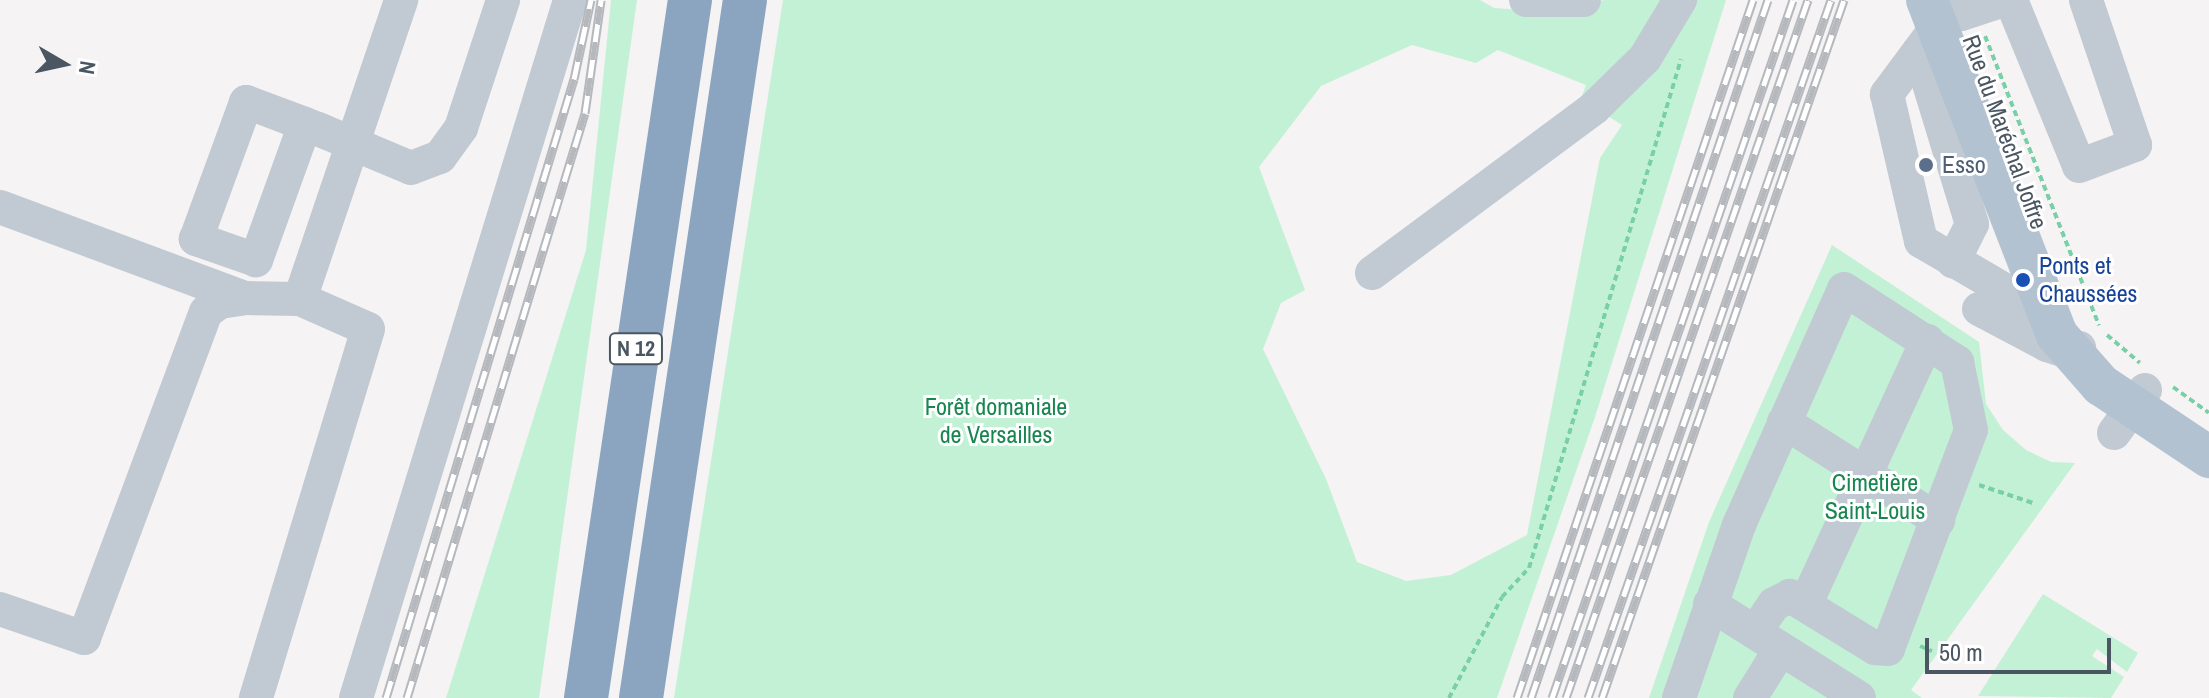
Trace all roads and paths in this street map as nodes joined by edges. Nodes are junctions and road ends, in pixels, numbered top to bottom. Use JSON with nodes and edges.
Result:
{"nodes":[{"id":1,"x":401,"y":0,"type":"edge"},
{"id":2,"x":503,"y":0,"type":"edge"},
{"id":3,"x":570,"y":0,"type":"edge"},
{"id":4,"x":664,"y":0,"type":"edge"},
{"id":5,"x":745,"y":0,"type":"edge"},
{"id":6,"x":1526,"y":0,"type":"edge"},
{"id":7,"x":1584,"y":0,"type":"edge"},
{"id":8,"x":1680,"y":0,"type":"edge"},
{"id":9,"x":2011,"y":0,"type":"edge"},
{"id":10,"x":2086,"y":0,"type":"edge"},
{"id":11,"x":1951,"y":17,"type":"edge"},
{"id":12,"x":687,"y":20,"type":"edge"},
{"id":13,"x":1684,"y":47,"type":"dead end"},
{"id":14,"x":305,"y":124,"type":"dead end"},
{"id":15,"x":353,"y":143,"type":"junction"},
{"id":16,"x":0,"y":207,"type":"edge"},
{"id":17,"x":1953,"y":262,"type":"junction"},
{"id":18,"x":1372,"y":273,"type":"dead end"},
{"id":19,"x":245,"y":298,"type":"junction"},
{"id":20,"x":300,"y":299,"type":"junction"},
{"id":21,"x":1979,"y":309,"type":"dead end"},
{"id":22,"x":2049,"y":316,"type":"junction"},
{"id":23,"x":1927,"y":341,"type":"junction"},
{"id":24,"x":2079,"y":348,"type":"junction"},
{"id":25,"x":2142,"y":397,"type":"junction"},
{"id":26,"x":2209,"y":413,"type":"edge"},
{"id":27,"x":1784,"y":422,"type":"junction"},
{"id":28,"x":2209,"y":437,"type":"edge"},
{"id":29,"x":2209,"y":457,"type":"edge"},
{"id":30,"x":1865,"y":475,"type":"junction"},
{"id":31,"x":1954,"y":477,"type":"junction"},
{"id":32,"x":2033,"y":503,"type":"dead end"},
{"id":33,"x":1938,"y":520,"type":"junction"},
{"id":34,"x":1806,"y":603,"type":"junction"},
{"id":35,"x":1710,"y":604,"type":"junction"},
{"id":36,"x":0,"y":609,"type":"edge"},
{"id":37,"x":1767,"y":641,"type":"junction"},
{"id":38,"x":256,"y":698,"type":"edge"},
{"id":39,"x":356,"y":698,"type":"edge"},
{"id":40,"x":586,"y":698,"type":"edge"},
{"id":41,"x":641,"y":698,"type":"edge"},
{"id":42,"x":1449,"y":698,"type":"edge"},
{"id":43,"x":1679,"y":698,"type":"edge"},
{"id":44,"x":1750,"y":698,"type":"edge"},
{"id":45,"x":1859,"y":698,"type":"edge"}],
"edges":[{"from":1,"to":15,"type":"street"},
{"from":2,"to":15,"type":"street"},
{"from":3,"to":39,"type":"street"},
{"from":4,"to":12,"type":"highway"},
{"from":5,"to":41,"type":"highway","number":"N 12"},
{"from":6,"to":7,"type":"street"},
{"from":8,"to":18,"type":"street"},
{"from":9,"to":10,"type":"street"},
{"from":11,"to":17,"type":"street"},
{"from":11,"to":17,"type":"street"},
{"from":11,"to":22,"type":"main road","name":"Rue du Maréchal Joffre"},
{"from":11,"to":24,"type":"main road","name":"Rue du Maréchal Joffre"},
{"from":11,"to":25,"type":"path","name":"Rue du Maréchal Joffre"},
{"from":12,"to":40,"type":"highway","number":"N 12"},
{"from":13,"to":42,"type":"path"},
{"from":14,"to":15,"type":"street"},
{"from":15,"to":20,"type":"street"},
{"from":16,"to":19,"type":"street"},
{"from":17,"to":22,"type":"street"},
{"from":19,"to":20,"type":"street"},
{"from":19,"to":36,"type":"street"},
{"from":20,"to":38,"type":"street"},
{"from":21,"to":24,"type":"street"},
{"from":22,"to":24,"type":"main road","name":"Rue du Maréchal Joffre"},
{"from":23,"to":27,"type":"street"},
{"from":23,"to":30,"type":"street"},
{"from":23,"to":31,"type":"street"},
{"from":24,"to":25,"type":"main road","name":"Rue du Maréchal Joffre"},
{"from":25,"to":26,"type":"path","name":"Rue du Maréchal Joffre"},
{"from":25,"to":28,"type":"main road","name":"Rue du Maréchal Joffre"},
{"from":25,"to":29,"type":"main road","name":"Rue du Maréchal Joffre"},
{"from":27,"to":30,"type":"street"},
{"from":27,"to":35,"type":"street"},
{"from":30,"to":33,"type":"street"},
{"from":30,"to":34,"type":"street"},
{"from":31,"to":32,"type":"path"},
{"from":31,"to":33,"type":"street"},
{"from":33,"to":34,"type":"street"},
{"from":34,"to":37,"type":"street"},
{"from":35,"to":37,"type":"street"},
{"from":35,"to":43,"type":"street"},
{"from":37,"to":44,"type":"street"},
{"from":37,"to":45,"type":"street"}]}
